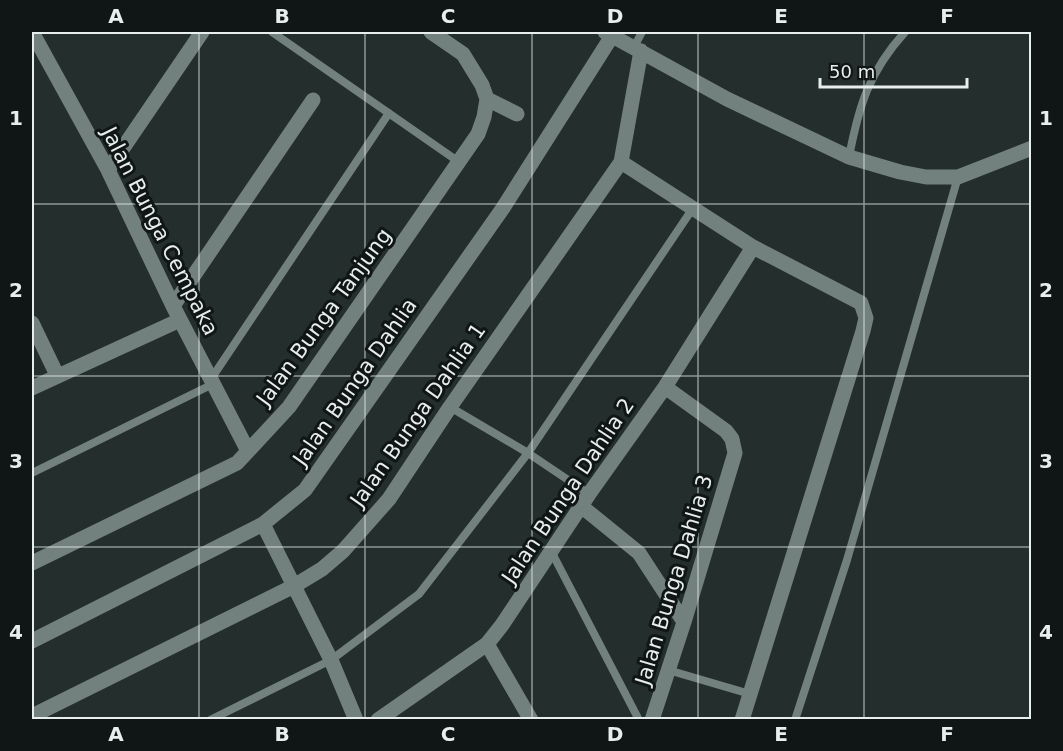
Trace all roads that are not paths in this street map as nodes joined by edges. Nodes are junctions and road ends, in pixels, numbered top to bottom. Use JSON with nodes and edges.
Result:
{"nodes":[{"id":1,"x":32,"y":32,"type":"edge"},
{"id":2,"x":202,"y":32,"type":"edge"},
{"id":3,"x":272,"y":32,"type":"edge"},
{"id":4,"x":431,"y":32,"type":"edge"},
{"id":5,"x":642,"y":32,"type":"edge"},
{"id":6,"x":905,"y":32,"type":"edge"},
{"id":7,"x":608,"y":34,"type":"edge"},
{"id":8,"x":637,"y":50,"type":"junction"},
{"id":9,"x":487,"y":99,"type":"junction"},
{"id":10,"x":313,"y":100,"type":"dead end"},
{"id":11,"x":389,"y":113,"type":"junction"},
{"id":12,"x":517,"y":114,"type":"dead end"},
{"id":13,"x":1032,"y":148,"type":"edge"},
{"id":14,"x":849,"y":157,"type":"junction"},
{"id":15,"x":459,"y":162,"type":"junction"},
{"id":16,"x":621,"y":162,"type":"junction"},
{"id":17,"x":108,"y":171,"type":"junction"},
{"id":18,"x":958,"y":177,"type":"junction"},
{"id":19,"x":693,"y":208,"type":"junction"},
{"id":20,"x":753,"y":247,"type":"junction"},
{"id":21,"x":173,"y":306,"type":"junction"},
{"id":22,"x":180,"y":321,"type":"junction"},
{"id":23,"x":32,"y":323,"type":"edge"},
{"id":24,"x":57,"y":375,"type":"junction"},
{"id":25,"x":212,"y":382,"type":"junction"},
{"id":26,"x":665,"y":387,"type":"junction"},
{"id":27,"x":32,"y":388,"type":"edge"},
{"id":28,"x":450,"y":407,"type":"junction"},
{"id":29,"x":248,"y":451,"type":"junction"},
{"id":30,"x":528,"y":453,"type":"junction"},
{"id":31,"x":32,"y":472,"type":"edge"},
{"id":32,"x":585,"y":500,"type":"junction"},
{"id":33,"x":263,"y":524,"type":"junction"},
{"id":34,"x":551,"y":551,"type":"junction"},
{"id":35,"x":32,"y":563,"type":"edge"},
{"id":36,"x":294,"y":586,"type":"junction"},
{"id":37,"x":684,"y":622,"type":"junction"},
{"id":38,"x":32,"y":641,"type":"edge"},
{"id":39,"x":487,"y":644,"type":"junction"},
{"id":40,"x":331,"y":660,"type":"junction"},
{"id":41,"x":668,"y":670,"type":"junction"},
{"id":42,"x":750,"y":694,"type":"junction"},
{"id":43,"x":36,"y":716,"type":"edge"},
{"id":44,"x":210,"y":720,"type":"edge"},
{"id":45,"x":356,"y":720,"type":"edge"},
{"id":46,"x":378,"y":720,"type":"edge"},
{"id":47,"x":531,"y":720,"type":"edge"},
{"id":48,"x":639,"y":720,"type":"edge"},
{"id":49,"x":652,"y":720,"type":"edge"},
{"id":50,"x":742,"y":720,"type":"edge"},
{"id":51,"x":795,"y":720,"type":"edge"}],
"edges":[{"from":1,"to":17,"type":"street","name":"Jalan Bunga Cempaka"},
{"from":2,"to":17,"type":"street"},
{"from":3,"to":11,"type":"lane"},
{"from":4,"to":9,"type":"street"},
{"from":5,"to":8,"type":"lane"},
{"from":6,"to":14,"type":"lane"},
{"from":7,"to":8,"type":"street"},
{"from":7,"to":33,"type":"street","name":"Jalan Bunga Dahlia"},
{"from":8,"to":14,"type":"street"},
{"from":8,"to":16,"type":"street","name":"Jalan Bunga Dahlia 1"},
{"from":9,"to":12,"type":"street"},
{"from":9,"to":15,"type":"street","name":"Jalan Bunga Tanjung"},
{"from":10,"to":21,"type":"street"},
{"from":11,"to":15,"type":"lane"},
{"from":11,"to":25,"type":"lane"},
{"from":13,"to":18,"type":"street"},
{"from":14,"to":18,"type":"street"},
{"from":15,"to":29,"type":"street","name":"Jalan Bunga Tanjung"},
{"from":16,"to":19,"type":"street"},
{"from":16,"to":28,"type":"street","name":"Jalan Bunga Dahlia 1"},
{"from":17,"to":21,"type":"street","name":"Jalan Bunga Cempaka"},
{"from":18,"to":51,"type":"lane"},
{"from":19,"to":20,"type":"street"},
{"from":19,"to":30,"type":"lane"},
{"from":20,"to":26,"type":"street","name":"Jalan Bunga Dahlia 2"},
{"from":20,"to":42,"type":"street"},
{"from":21,"to":22,"type":"street","name":"Jalan Bunga Cempaka"},
{"from":22,"to":24,"type":"street"},
{"from":22,"to":25,"type":"street","name":"Jalan Bunga Cempaka"},
{"from":23,"to":24,"type":"street"},
{"from":24,"to":27,"type":"street"},
{"from":25,"to":29,"type":"street","name":"Jalan Bunga Cempaka"},
{"from":25,"to":31,"type":"lane"},
{"from":26,"to":32,"type":"street","name":"Jalan Bunga Dahlia 2"},
{"from":26,"to":37,"type":"street","name":"Jalan Bunga Dahlia 3"},
{"from":28,"to":30,"type":"lane"},
{"from":28,"to":36,"type":"street","name":"Jalan Bunga Dahlia 1"},
{"from":29,"to":35,"type":"street","name":"Jalan Bunga Tanjung"},
{"from":30,"to":32,"type":"lane"},
{"from":30,"to":40,"type":"lane"},
{"from":32,"to":34,"type":"street","name":"Jalan Bunga Dahlia 2"},
{"from":32,"to":37,"type":"street"},
{"from":33,"to":36,"type":"street"},
{"from":33,"to":38,"type":"street","name":"Jalan Bunga Dahlia"},
{"from":34,"to":39,"type":"street","name":"Jalan Bunga Dahlia 2"},
{"from":34,"to":48,"type":"lane"},
{"from":36,"to":40,"type":"street"},
{"from":36,"to":43,"type":"street","name":"Jalan Bunga Dahlia 1"},
{"from":37,"to":41,"type":"street","name":"Jalan Bunga Dahlia 3"},
{"from":39,"to":46,"type":"street","name":"Jalan Bunga Dahlia 2"},
{"from":39,"to":47,"type":"street"},
{"from":40,"to":44,"type":"lane"},
{"from":40,"to":45,"type":"street"},
{"from":41,"to":42,"type":"lane"},
{"from":41,"to":49,"type":"street","name":"Jalan Bunga Dahlia 3"},
{"from":42,"to":50,"type":"street"}]}
